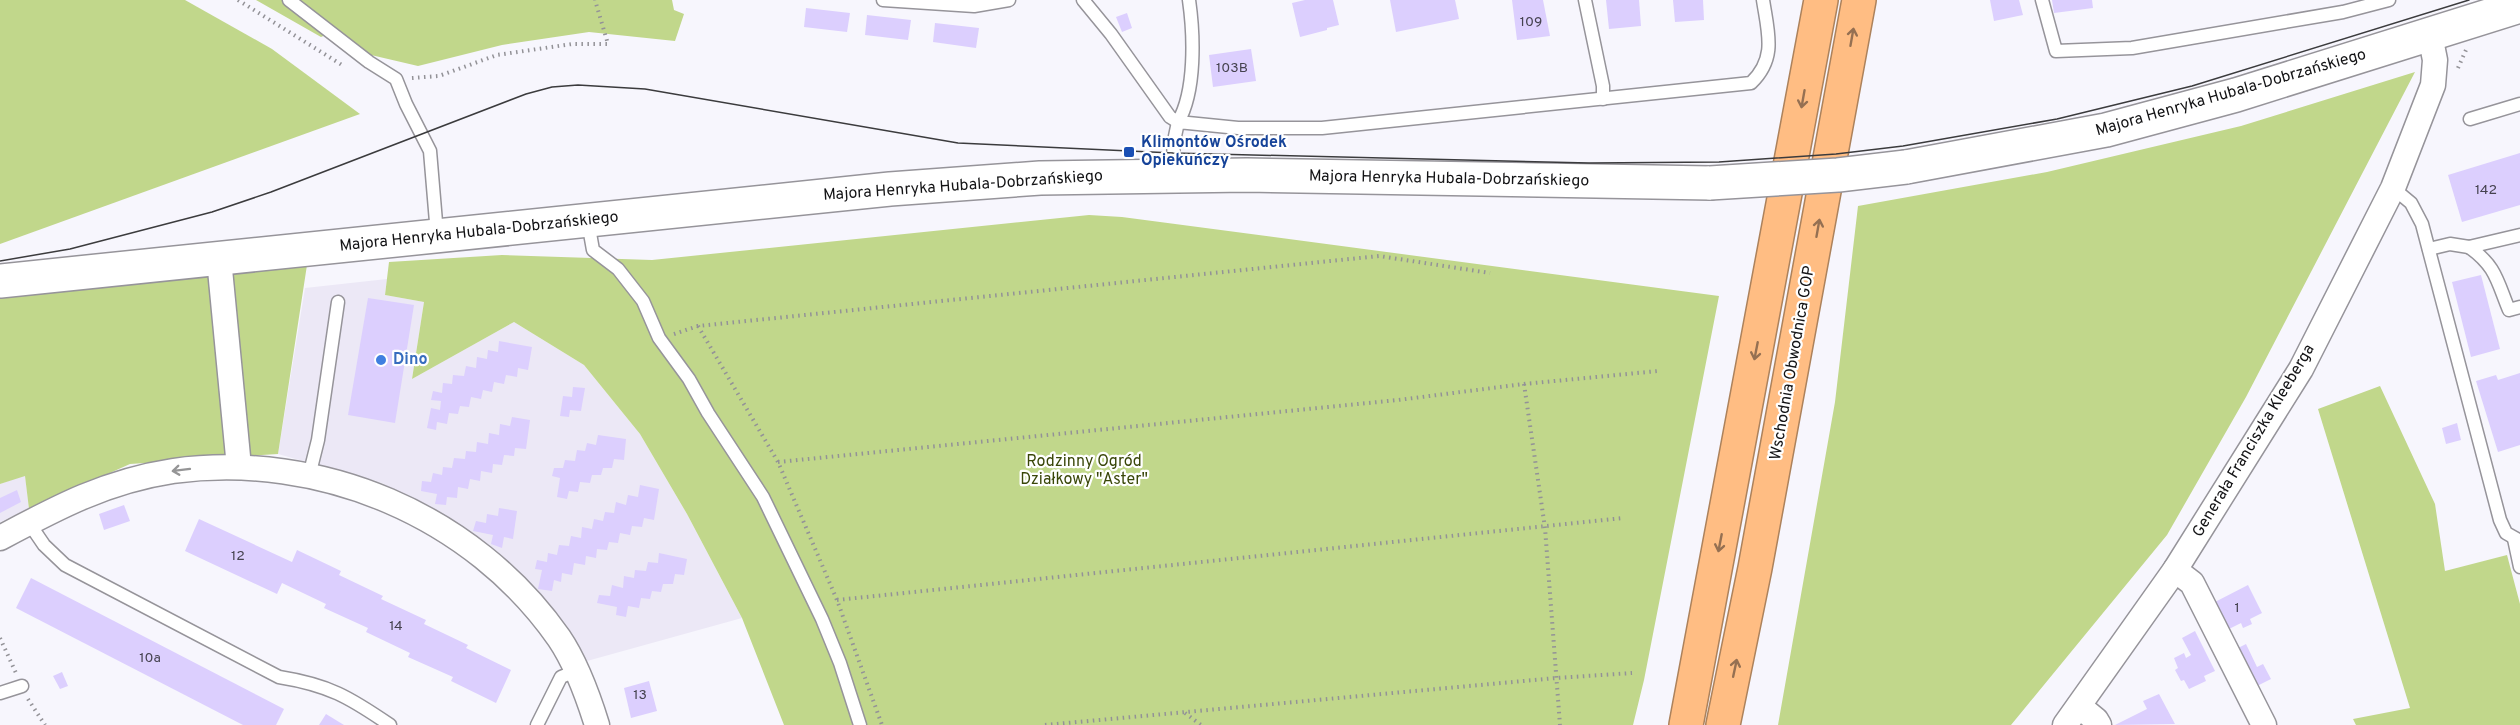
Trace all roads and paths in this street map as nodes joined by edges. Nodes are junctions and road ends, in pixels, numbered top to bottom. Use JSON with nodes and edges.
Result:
{"nodes":[{"id":1,"x":238,"y":0,"type":"edge"},
{"id":2,"x":289,"y":0,"type":"edge"},
{"id":3,"x":596,"y":0,"type":"edge"},
{"id":4,"x":883,"y":0,"type":"edge"},
{"id":5,"x":1009,"y":0,"type":"edge"},
{"id":6,"x":1083,"y":0,"type":"edge"},
{"id":7,"x":1189,"y":0,"type":"edge"},
{"id":8,"x":1585,"y":0,"type":"edge"},
{"id":9,"x":1763,"y":0,"type":"edge"},
{"id":10,"x":1821,"y":0,"type":"edge"},
{"id":11,"x":1859,"y":0,"type":"edge"},
{"id":12,"x":2042,"y":0,"type":"edge"},
{"id":13,"x":2389,"y":0,"type":"edge"},
{"id":14,"x":2520,"y":6,"type":"edge"},
{"id":15,"x":2430,"y":35,"type":"junction"},
{"id":16,"x":2477,"y":46,"type":"dead end"},
{"id":17,"x":342,"y":65,"type":"dead end"},
{"id":18,"x":2456,"y":71,"type":"dead end"},
{"id":19,"x":396,"y":79,"type":"junction"},
{"id":20,"x":1603,"y":99,"type":"junction"},
{"id":21,"x":2520,"y":104,"type":"edge"},
{"id":22,"x":2470,"y":119,"type":"dead end"},
{"id":23,"x":1178,"y":122,"type":"junction"},
{"id":24,"x":1172,"y":175,"type":"junction"},
{"id":25,"x":2393,"y":188,"type":"junction"},
{"id":26,"x":588,"y":220,"type":"junction"},
{"id":27,"x":2520,"y":235,"type":"edge"},
{"id":28,"x":438,"y":236,"type":"junction"},
{"id":29,"x":2469,"y":247,"type":"junction"},
{"id":30,"x":2428,"y":249,"type":"junction"},
{"id":31,"x":219,"y":259,"type":"junction"},
{"id":32,"x":1490,"y":273,"type":"dead end"},
{"id":33,"x":0,"y":281,"type":"edge"},
{"id":34,"x":338,"y":302,"type":"dead end"},
{"id":35,"x":2520,"y":307,"type":"edge"},
{"id":36,"x":698,"y":326,"type":"junction"},
{"id":37,"x":658,"y":338,"type":"junction"},
{"id":38,"x":1658,"y":371,"type":"dead end"},
{"id":39,"x":1524,"y":384,"type":"junction"},
{"id":40,"x":778,"y":462,"type":"junction"},
{"id":41,"x":239,"y":467,"type":"junction"},
{"id":42,"x":309,"y":476,"type":"junction"},
{"id":43,"x":1623,"y":518,"type":"dead end"},
{"id":44,"x":29,"y":522,"type":"junction"},
{"id":45,"x":1545,"y":528,"type":"junction"},
{"id":46,"x":0,"y":538,"type":"edge"},
{"id":47,"x":2517,"y":540,"type":"edge"},
{"id":48,"x":2520,"y":567,"type":"edge"},
{"id":49,"x":2175,"y":570,"type":"junction"},
{"id":50,"x":837,"y":600,"type":"junction"},
{"id":51,"x":576,"y":671,"type":"junction"},
{"id":52,"x":1632,"y":673,"type":"dead end"},
{"id":53,"x":1556,"y":678,"type":"junction"},
{"id":54,"x":22,"y":686,"type":"dead end"},
{"id":55,"x":0,"y":693,"type":"edge"},
{"id":56,"x":1183,"y":712,"type":"junction"},
{"id":57,"x":2072,"y":716,"type":"edge"},
{"id":58,"x":1068,"y":724,"type":"edge"},
{"id":59,"x":390,"y":725,"type":"edge"},
{"id":60,"x":537,"y":725,"type":"edge"},
{"id":61,"x":597,"y":725,"type":"edge"},
{"id":62,"x":860,"y":725,"type":"edge"},
{"id":63,"x":882,"y":725,"type":"edge"},
{"id":64,"x":1045,"y":725,"type":"edge"},
{"id":65,"x":1201,"y":725,"type":"edge"},
{"id":66,"x":1560,"y":725,"type":"edge"},
{"id":67,"x":1686,"y":725,"type":"edge"},
{"id":68,"x":1723,"y":725,"type":"edge"},
{"id":69,"x":2099,"y":725,"type":"edge"},
{"id":70,"x":2264,"y":725,"type":"edge"}],
"edges":[{"from":1,"to":17,"type":"path"},
{"from":2,"to":19,"type":"lane"},
{"from":3,"to":19,"type":"path"},
{"from":4,"to":5,"type":"lane"},
{"from":6,"to":23,"type":"lane"},
{"from":7,"to":23,"type":"lane"},
{"from":8,"to":20,"type":"lane"},
{"from":9,"to":20,"type":"lane"},
{"from":10,"to":67,"type":"highway","one_way":true},
{"from":68,"to":11,"type":"highway","name":"Wschodnia Obwodnica GOP","one_way":true},
{"from":12,"to":13,"type":"lane"},
{"from":14,"to":15,"type":"street","name":"Majora Henryka Hubala-Dobrzańskiego"},
{"from":15,"to":24,"type":"street","name":"Majora Henryka Hubala-Dobrzańskiego","bridge":true},
{"from":15,"to":25,"type":"street","name":"Generała Franciszka Kleeberga"},
{"from":16,"to":18,"type":"path"},
{"from":19,"to":28,"type":"lane"},
{"from":20,"to":23,"type":"lane"},
{"from":21,"to":22,"type":"lane"},
{"from":23,"to":24,"type":"lane"},
{"from":24,"to":26,"type":"street","name":"Majora Henryka Hubala-Dobrzańskiego"},
{"from":25,"to":30,"type":"lane"},
{"from":25,"to":49,"type":"street","name":"Generała Franciszka Kleeberga"},
{"from":26,"to":28,"type":"street","name":"Majora Henryka Hubala-Dobrzańskiego"},
{"from":26,"to":37,"type":"lane"},
{"from":27,"to":29,"type":"lane"},
{"from":28,"to":31,"type":"street","name":"Majora Henryka Hubala-Dobrzańskiego"},
{"from":29,"to":30,"type":"lane"},
{"from":29,"to":35,"type":"lane"},
{"from":30,"to":47,"type":"lane"},
{"from":31,"to":33,"type":"street","name":"Majora Henryka Hubala-Dobrzańskiego"},
{"from":31,"to":41,"type":"street"},
{"from":32,"to":36,"type":"path"},
{"from":34,"to":42,"type":"lane"},
{"from":36,"to":37,"type":"path"},
{"from":36,"to":40,"type":"path"},
{"from":37,"to":62,"type":"lane"},
{"from":38,"to":39,"type":"path"},
{"from":39,"to":40,"type":"path"},
{"from":39,"to":45,"type":"path"},
{"from":40,"to":50,"type":"path"},
{"from":41,"to":42,"type":"street"},
{"from":41,"to":44,"type":"street","one_way":true},
{"from":42,"to":51,"type":"street"},
{"from":43,"to":45,"type":"path"},
{"from":44,"to":46,"type":"street"},
{"from":44,"to":59,"type":"lane"},
{"from":45,"to":50,"type":"path"},
{"from":45,"to":53,"type":"path"},
{"from":47,"to":48,"type":"lane"},
{"from":49,"to":57,"type":"street","name":"Generała Franciszka Kleeberga"},
{"from":49,"to":70,"type":"street"},
{"from":50,"to":63,"type":"path"},
{"from":51,"to":60,"type":"lane"},
{"from":51,"to":61,"type":"street"},
{"from":52,"to":53,"type":"path"},
{"from":53,"to":56,"type":"path"},
{"from":53,"to":66,"type":"path"},
{"from":54,"to":55,"type":"lane"},
{"from":56,"to":58,"type":"path"},
{"from":56,"to":65,"type":"path"},
{"from":57,"to":69,"type":"street"},
{"from":58,"to":64,"type":"path"}]}
